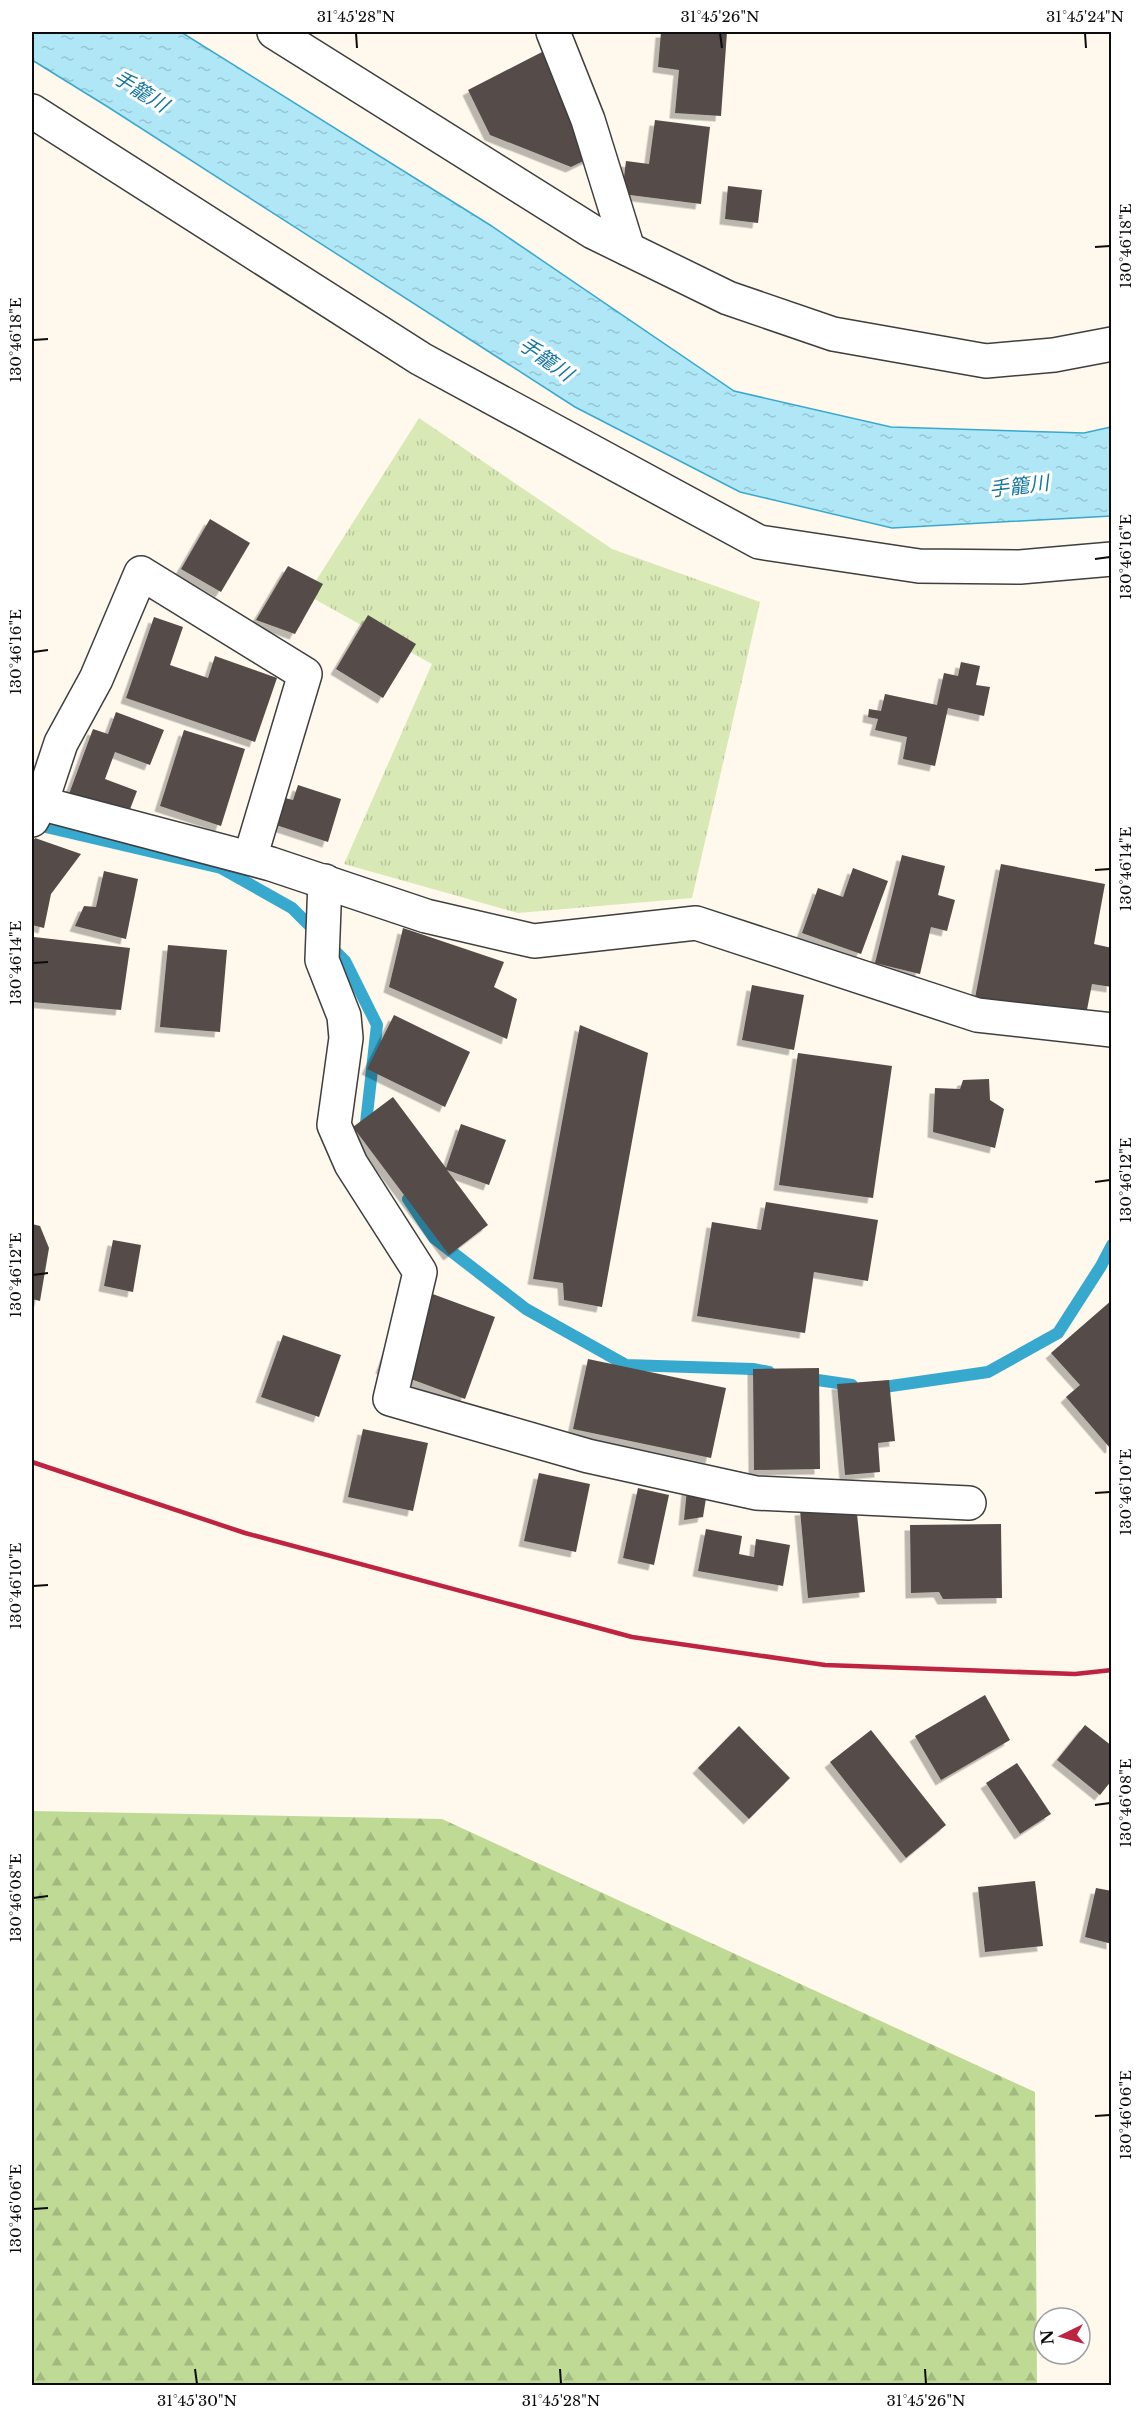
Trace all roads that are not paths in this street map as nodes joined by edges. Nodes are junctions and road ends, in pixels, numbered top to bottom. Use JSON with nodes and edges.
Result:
{"nodes":[{"id":1,"x":274,"y":32,"type":"edge"},
{"id":2,"x":553,"y":32,"type":"edge"},
{"id":3,"x":32,"y":111,"type":"edge"},
{"id":4,"x":628,"y":249,"type":"junction"},
{"id":5,"x":1112,"y":344,"type":"edge"},
{"id":6,"x":1112,"y":559,"type":"edge"},
{"id":7,"x":35,"y":808,"type":"edge"},
{"id":8,"x":250,"y":858,"type":"junction"},
{"id":9,"x":325,"y":881,"type":"junction"},
{"id":10,"x":1112,"y":1030,"type":"edge"},
{"id":11,"x":969,"y":1503,"type":"dead end"}],
"edges":[{"from":1,"to":4,"type":"street"},
{"from":2,"to":4,"type":"street"},
{"from":3,"to":6,"type":"street"},
{"from":4,"to":5,"type":"street"},
{"from":7,"to":8,"type":"street"},
{"from":7,"to":8,"type":"street"},
{"from":8,"to":9,"type":"street"},
{"from":9,"to":10,"type":"street"},
{"from":9,"to":11,"type":"street"}]}
